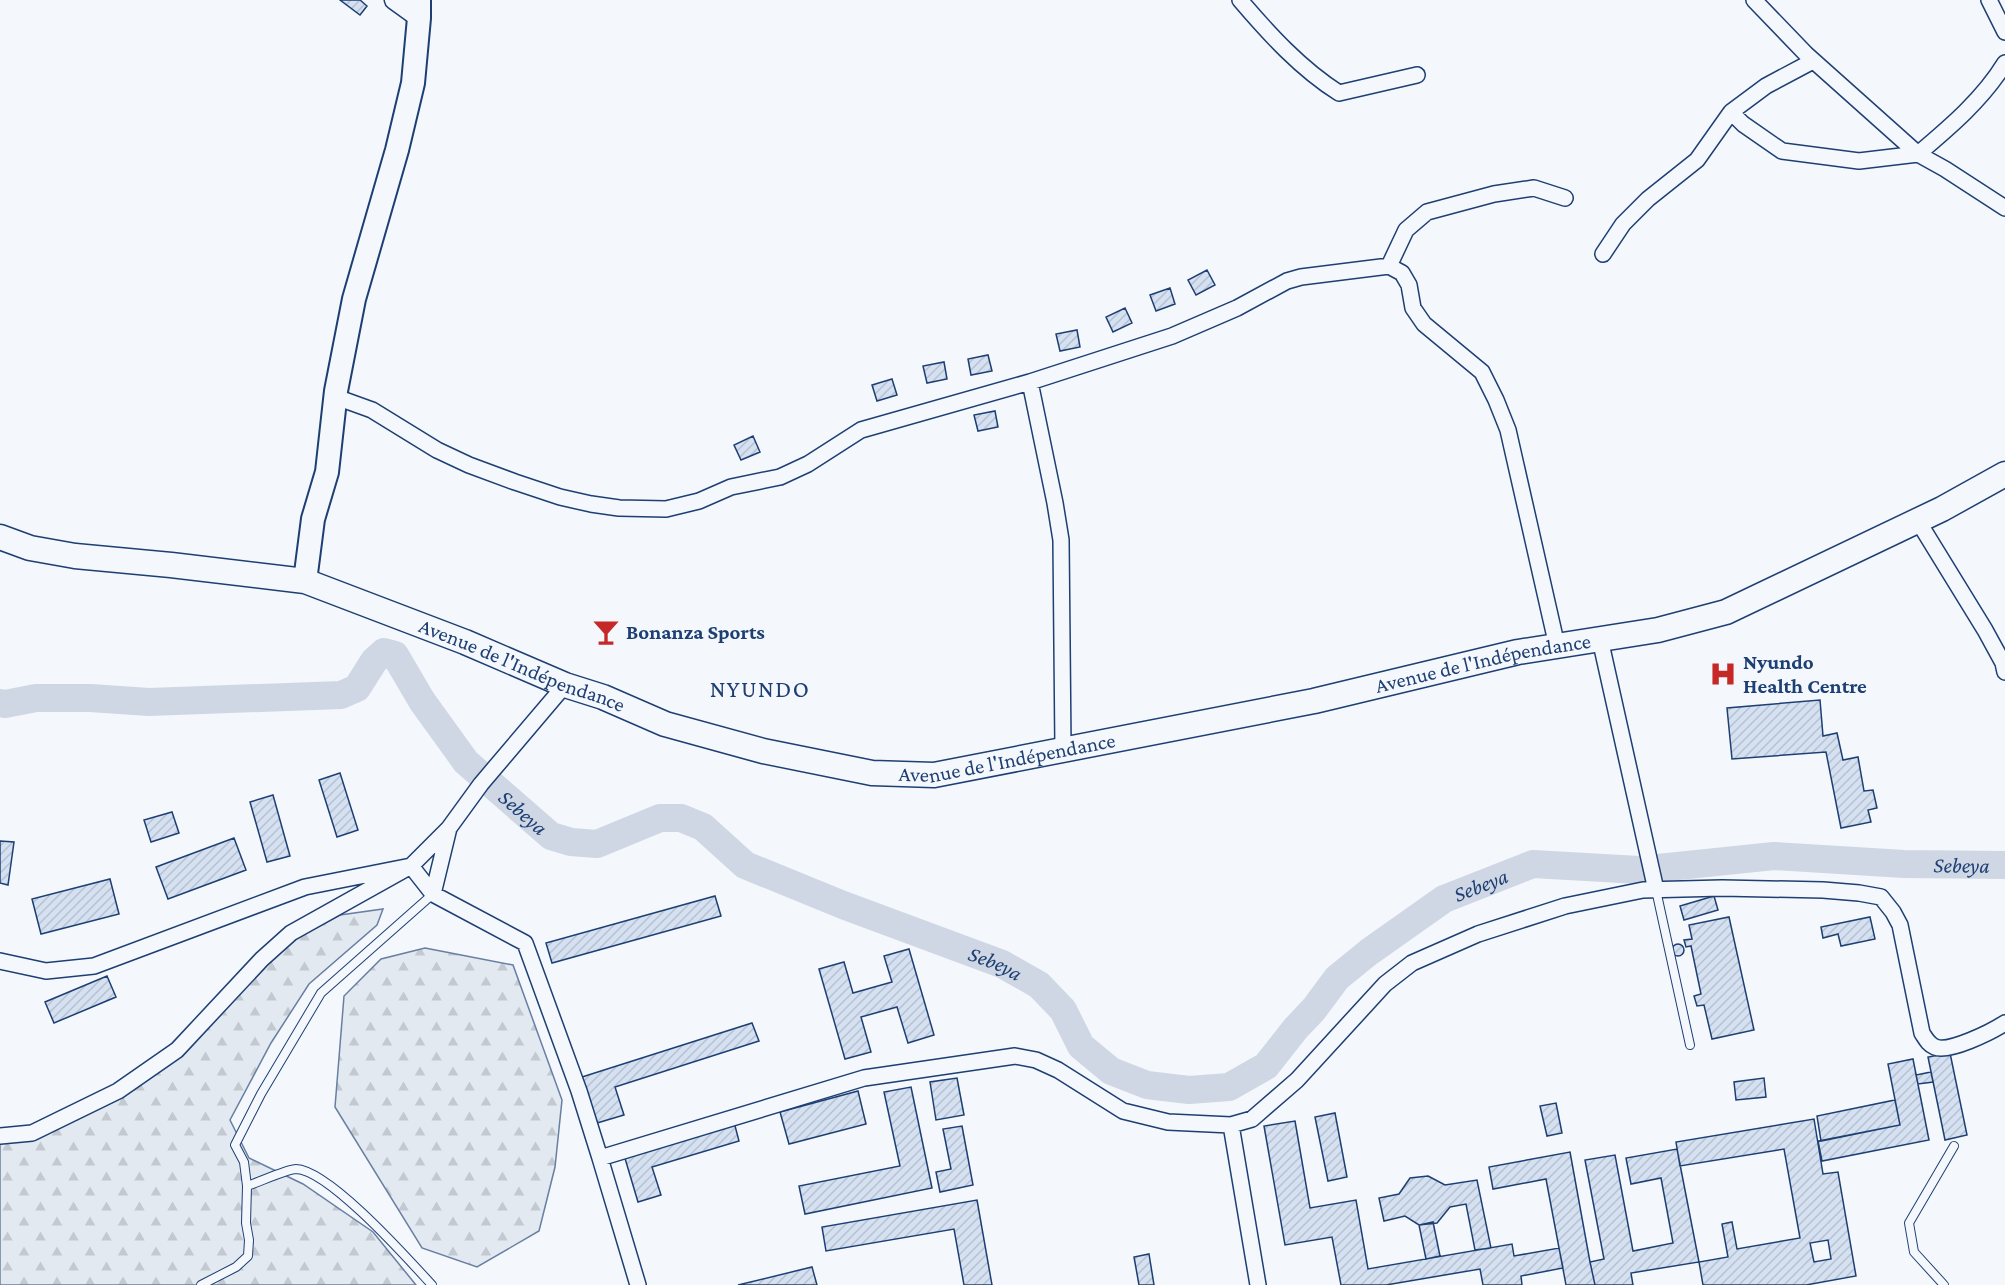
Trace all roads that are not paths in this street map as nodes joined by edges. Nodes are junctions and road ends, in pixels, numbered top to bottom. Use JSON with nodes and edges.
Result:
{"nodes":[{"id":1,"x":394,"y":0,"type":"edge"},
{"id":2,"x":1240,"y":0,"type":"edge"},
{"id":3,"x":1754,"y":0,"type":"edge"},
{"id":4,"x":1989,"y":0,"type":"edge"},
{"id":5,"x":419,"y":9,"type":"edge"},
{"id":6,"x":2005,"y":32,"type":"edge"},
{"id":7,"x":1813,"y":61,"type":"junction"},
{"id":8,"x":2005,"y":63,"type":"edge"},
{"id":9,"x":1417,"y":75,"type":"dead end"},
{"id":10,"x":1731,"y":112,"type":"junction"},
{"id":11,"x":1918,"y":154,"type":"junction"},
{"id":12,"x":1565,"y":198,"type":"dead end"},
{"id":13,"x":2005,"y":208,"type":"edge"},
{"id":14,"x":1603,"y":254,"type":"dead end"},
{"id":15,"x":1389,"y":266,"type":"junction"},
{"id":16,"x":1029,"y":382,"type":"junction"},
{"id":17,"x":336,"y":397,"type":"junction"},
{"id":18,"x":2005,"y":474,"type":"edge"},
{"id":19,"x":1918,"y":521,"type":"junction"},
{"id":20,"x":0,"y":537,"type":"edge"},
{"id":21,"x":305,"y":581,"type":"junction"},
{"id":22,"x":1600,"y":639,"type":"junction"},
{"id":23,"x":1557,"y":646,"type":"junction"},
{"id":24,"x":2005,"y":672,"type":"edge"},
{"id":25,"x":565,"y":685,"type":"junction"},
{"id":26,"x":1063,"y":749,"type":"junction"},
{"id":27,"x":449,"y":828,"type":"junction"},
{"id":28,"x":411,"y":866,"type":"junction"},
{"id":29,"x":1654,"y":883,"type":"junction"},
{"id":30,"x":433,"y":894,"type":"junction"},
{"id":31,"x":0,"y":962,"type":"edge"},
{"id":32,"x":2005,"y":1023,"type":"edge"},
{"id":33,"x":1690,"y":1045,"type":"dead end"},
{"id":34,"x":1231,"y":1125,"type":"junction"},
{"id":35,"x":0,"y":1136,"type":"edge"},
{"id":36,"x":1954,"y":1146,"type":"dead end"},
{"id":37,"x":600,"y":1158,"type":"junction"},
{"id":38,"x":248,"y":1186,"type":"junction"},
{"id":39,"x":201,"y":1285,"type":"edge"},
{"id":40,"x":432,"y":1285,"type":"edge"},
{"id":41,"x":638,"y":1285,"type":"edge"},
{"id":42,"x":1258,"y":1285,"type":"edge"},
{"id":43,"x":1944,"y":1285,"type":"edge"}],
"edges":[{"from":1,"to":5,"type":"street"},
{"from":2,"to":9,"type":"street"},
{"from":3,"to":7,"type":"street"},
{"from":4,"to":6,"type":"street"},
{"from":5,"to":17,"type":"main road"},
{"from":7,"to":10,"type":"street"},
{"from":7,"to":11,"type":"street"},
{"from":8,"to":11,"type":"street"},
{"from":10,"to":11,"type":"street"},
{"from":10,"to":14,"type":"street"},
{"from":11,"to":13,"type":"street"},
{"from":12,"to":15,"type":"street"},
{"from":15,"to":16,"type":"street"},
{"from":15,"to":23,"type":"street"},
{"from":16,"to":17,"type":"street"},
{"from":16,"to":26,"type":"street"},
{"from":17,"to":21,"type":"main road"},
{"from":18,"to":19,"type":"highway","name":"Avenue de l'Indépendance"},
{"from":19,"to":22,"type":"highway","name":"Avenue de l'Indépendance"},
{"from":19,"to":24,"type":"street"},
{"from":20,"to":21,"type":"highway","name":"Avenue de l'Indépendance"},
{"from":21,"to":25,"type":"highway","name":"Avenue de l'Indépendance"},
{"from":22,"to":23,"type":"highway","name":"Avenue de l'Indépendance"},
{"from":22,"to":29,"type":"street"},
{"from":23,"to":26,"type":"highway","name":"Avenue de l'Indépendance"},
{"from":25,"to":26,"type":"highway","name":"Avenue de l'Indépendance"},
{"from":25,"to":27,"type":"street"},
{"from":27,"to":28,"type":"street"},
{"from":27,"to":30,"type":"street"},
{"from":28,"to":30,"type":"street"},
{"from":28,"to":31,"type":"street"},
{"from":28,"to":35,"type":"street"},
{"from":29,"to":32,"type":"street"},
{"from":29,"to":33,"type":"lane"},
{"from":29,"to":34,"type":"street"},
{"from":30,"to":37,"type":"street"},
{"from":30,"to":38,"type":"lane"},
{"from":34,"to":37,"type":"street"},
{"from":34,"to":42,"type":"street"},
{"from":36,"to":43,"type":"lane"},
{"from":37,"to":41,"type":"street"},
{"from":38,"to":39,"type":"lane"},
{"from":38,"to":40,"type":"lane"}]}
